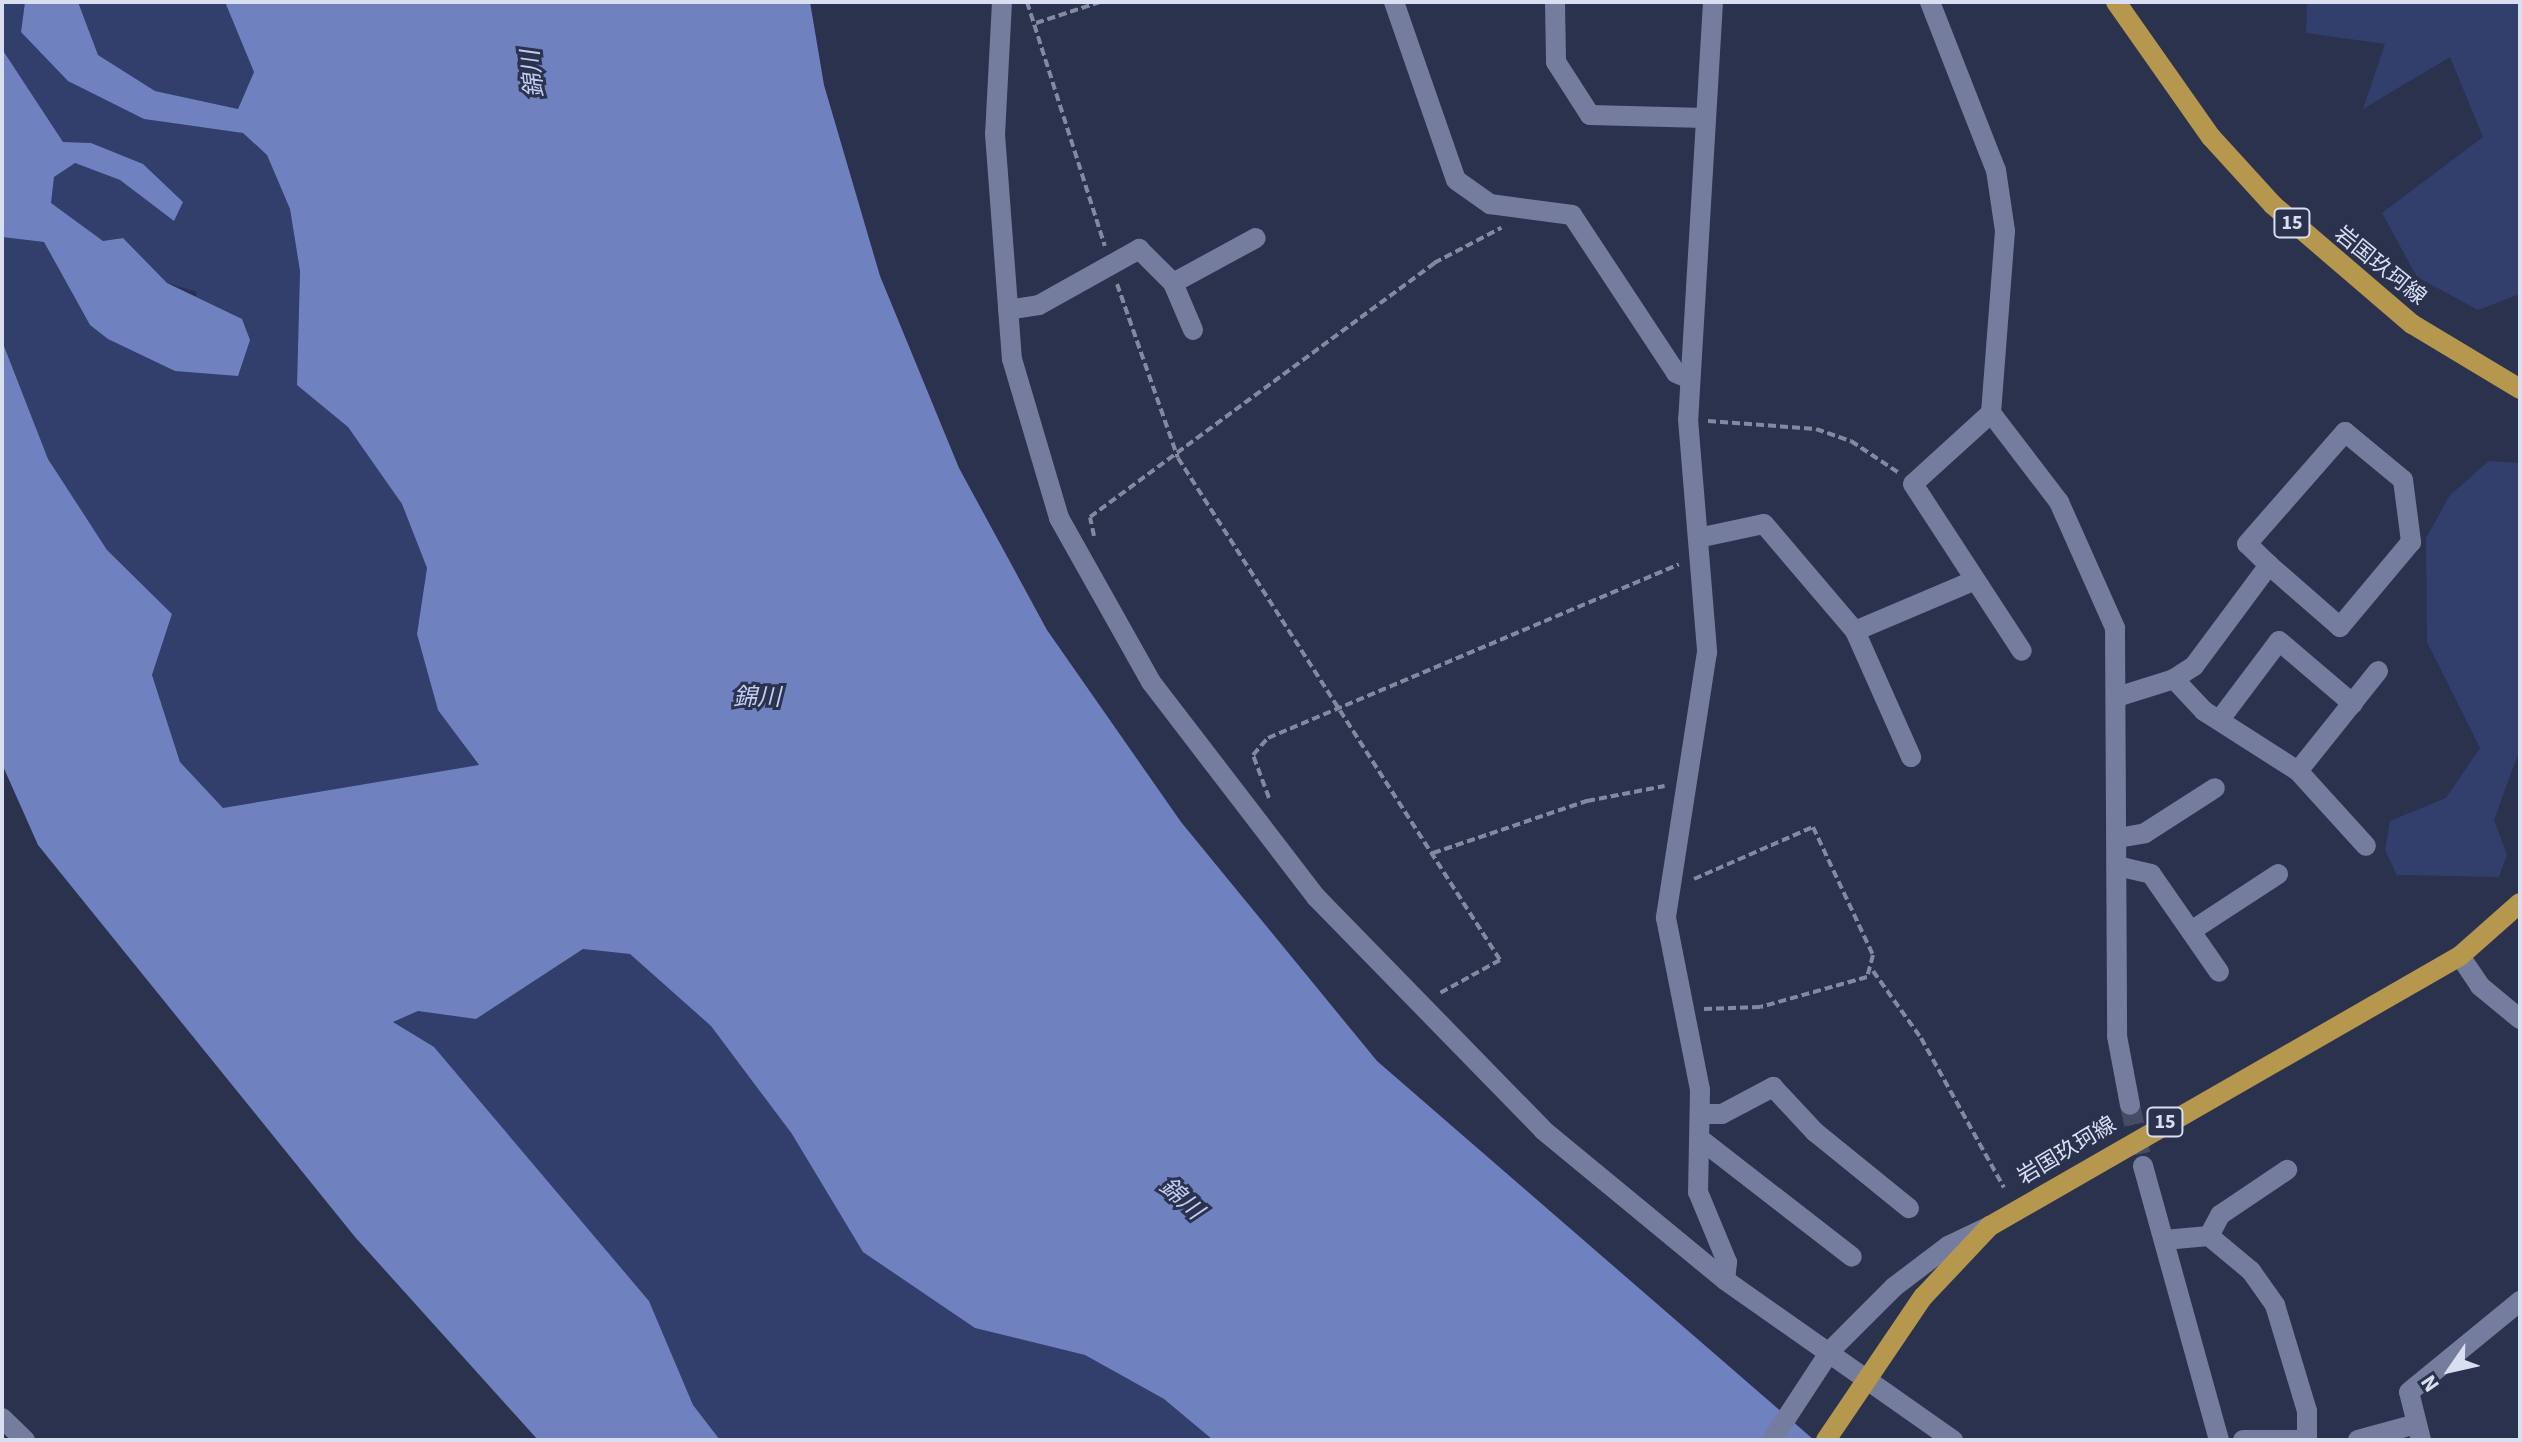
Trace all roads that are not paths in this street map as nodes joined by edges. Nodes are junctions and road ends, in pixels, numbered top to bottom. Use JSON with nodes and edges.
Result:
{"nodes":[{"id":1,"x":1002,"y":2,"type":"edge"},
{"id":2,"x":1394,"y":2,"type":"edge"},
{"id":3,"x":1555,"y":2,"type":"edge"},
{"id":4,"x":1713,"y":2,"type":"edge"},
{"id":5,"x":1930,"y":2,"type":"edge"},
{"id":6,"x":2116,"y":2,"type":"edge"},
{"id":7,"x":1705,"y":118,"type":"junction"},
{"id":8,"x":1256,"y":238,"type":"dead end"},
{"id":9,"x":1173,"y":283,"type":"junction"},
{"id":10,"x":1008,"y":310,"type":"junction"},
{"id":11,"x":1193,"y":330,"type":"dead end"},
{"id":12,"x":1690,"y":379,"type":"junction"},
{"id":13,"x":2520,"y":389,"type":"edge"},
{"id":14,"x":1991,"y":413,"type":"junction"},
{"id":15,"x":1699,"y":547,"type":"junction"},
{"id":16,"x":2269,"y":565,"type":"junction"},
{"id":17,"x":1975,"y":580,"type":"junction"},
{"id":18,"x":1855,"y":631,"type":"junction"},
{"id":19,"x":2022,"y":651,"type":"dead end"},
{"id":20,"x":2378,"y":671,"type":"dead end"},
{"id":21,"x":2174,"y":679,"type":"junction"},
{"id":22,"x":2117,"y":697,"type":"junction"},
{"id":23,"x":2353,"y":704,"type":"junction"},
{"id":24,"x":2221,"y":718,"type":"junction"},
{"id":25,"x":1911,"y":757,"type":"dead end"},
{"id":26,"x":2298,"y":771,"type":"junction"},
{"id":27,"x":2215,"y":788,"type":"dead end"},
{"id":28,"x":2118,"y":838,"type":"junction"},
{"id":29,"x":2366,"y":846,"type":"dead end"},
{"id":30,"x":2117,"y":866,"type":"junction"},
{"id":31,"x":2278,"y":874,"type":"dead end"},
{"id":32,"x":2520,"y":903,"type":"edge"},
{"id":33,"x":2191,"y":931,"type":"junction"},
{"id":34,"x":2460,"y":956,"type":"junction"},
{"id":35,"x":2219,"y":972,"type":"dead end"},
{"id":36,"x":2520,"y":1019,"type":"edge"},
{"id":37,"x":2130,"y":1105,"type":"tunnel mouth"},
{"id":38,"x":1702,"y":1114,"type":"junction"},
{"id":39,"x":1700,"y":1139,"type":"junction"},
{"id":40,"x":2143,"y":1166,"type":"tunnel mouth"},
{"id":41,"x":2287,"y":1170,"type":"dead end"},
{"id":42,"x":1909,"y":1208,"type":"dead end"},
{"id":43,"x":1990,"y":1226,"type":"junction"},
{"id":44,"x":2209,"y":1236,"type":"junction"},
{"id":45,"x":2164,"y":1240,"type":"junction"},
{"id":46,"x":1852,"y":1257,"type":"dead end"},
{"id":47,"x":1725,"y":1280,"type":"junction"},
{"id":48,"x":2520,"y":1301,"type":"edge"},
{"id":49,"x":1831,"y":1350,"type":"junction"},
{"id":50,"x":1865,"y":1373,"type":"junction"},
{"id":51,"x":2,"y":1418,"type":"edge"},
{"id":52,"x":2418,"y":1432,"type":"edge"},
{"id":53,"x":25,"y":1440,"type":"edge"},
{"id":54,"x":1772,"y":1440,"type":"edge"},
{"id":55,"x":1826,"y":1440,"type":"edge"},
{"id":56,"x":1953,"y":1440,"type":"edge"},
{"id":57,"x":2219,"y":1440,"type":"edge"},
{"id":58,"x":2243,"y":1440,"type":"edge"},
{"id":59,"x":2297,"y":1440,"type":"edge"},
{"id":60,"x":2307,"y":1440,"type":"edge"},
{"id":61,"x":2358,"y":1440,"type":"edge"}],
"edges":[{"from":1,"to":10,"type":"street"},
{"from":2,"to":12,"type":"street"},
{"from":3,"to":7,"type":"street"},
{"from":4,"to":7,"type":"street"},
{"from":5,"to":14,"type":"street"},
{"from":6,"to":13,"type":"main road","name":"岩国玖珂線","number":"15"},
{"from":7,"to":12,"type":"street"},
{"from":8,"to":9,"type":"street"},
{"from":9,"to":10,"type":"street"},
{"from":9,"to":11,"type":"street"},
{"from":10,"to":47,"type":"street"},
{"from":12,"to":15,"type":"street"},
{"from":14,"to":17,"type":"street"},
{"from":14,"to":22,"type":"street"},
{"from":15,"to":18,"type":"street"},
{"from":15,"to":38,"type":"street"},
{"from":16,"to":16,"type":"street"},
{"from":16,"to":21,"type":"street"},
{"from":17,"to":18,"type":"street"},
{"from":17,"to":19,"type":"street"},
{"from":18,"to":25,"type":"street"},
{"from":20,"to":23,"type":"street"},
{"from":21,"to":22,"type":"street"},
{"from":21,"to":24,"type":"street"},
{"from":22,"to":28,"type":"street"},
{"from":23,"to":24,"type":"street"},
{"from":23,"to":26,"type":"street"},
{"from":24,"to":26,"type":"street"},
{"from":26,"to":29,"type":"street"},
{"from":27,"to":28,"type":"street"},
{"from":28,"to":30,"type":"street"},
{"from":30,"to":33,"type":"street"},
{"from":30,"to":37,"type":"street"},
{"from":31,"to":33,"type":"street"},
{"from":32,"to":34,"type":"main road","name":"岩国玖珂線","number":"15"},
{"from":33,"to":35,"type":"street"},
{"from":34,"to":36,"type":"street"},
{"from":34,"to":43,"type":"main road","name":"岩国玖珂線","number":"15"},
{"from":38,"to":39,"type":"street"},
{"from":38,"to":42,"type":"street"},
{"from":39,"to":46,"type":"street"},
{"from":39,"to":47,"type":"street"},
{"from":40,"to":45,"type":"street"},
{"from":41,"to":44,"type":"street"},
{"from":43,"to":49,"type":"street"},
{"from":43,"to":50,"type":"main road","name":"岩国玖珂線","number":"15"},
{"from":44,"to":45,"type":"street"},
{"from":44,"to":60,"type":"street"},
{"from":45,"to":57,"type":"street"},
{"from":47,"to":49,"type":"street"},
{"from":48,"to":52,"type":"street"},
{"from":49,"to":50,"type":"street"},
{"from":49,"to":54,"type":"street"},
{"from":50,"to":55,"type":"main road","name":"岩国玖珂線","number":"15"},
{"from":50,"to":56,"type":"street"},
{"from":51,"to":53,"type":"street"},
{"from":52,"to":61,"type":"street"},
{"from":58,"to":59,"type":"street"}]}
